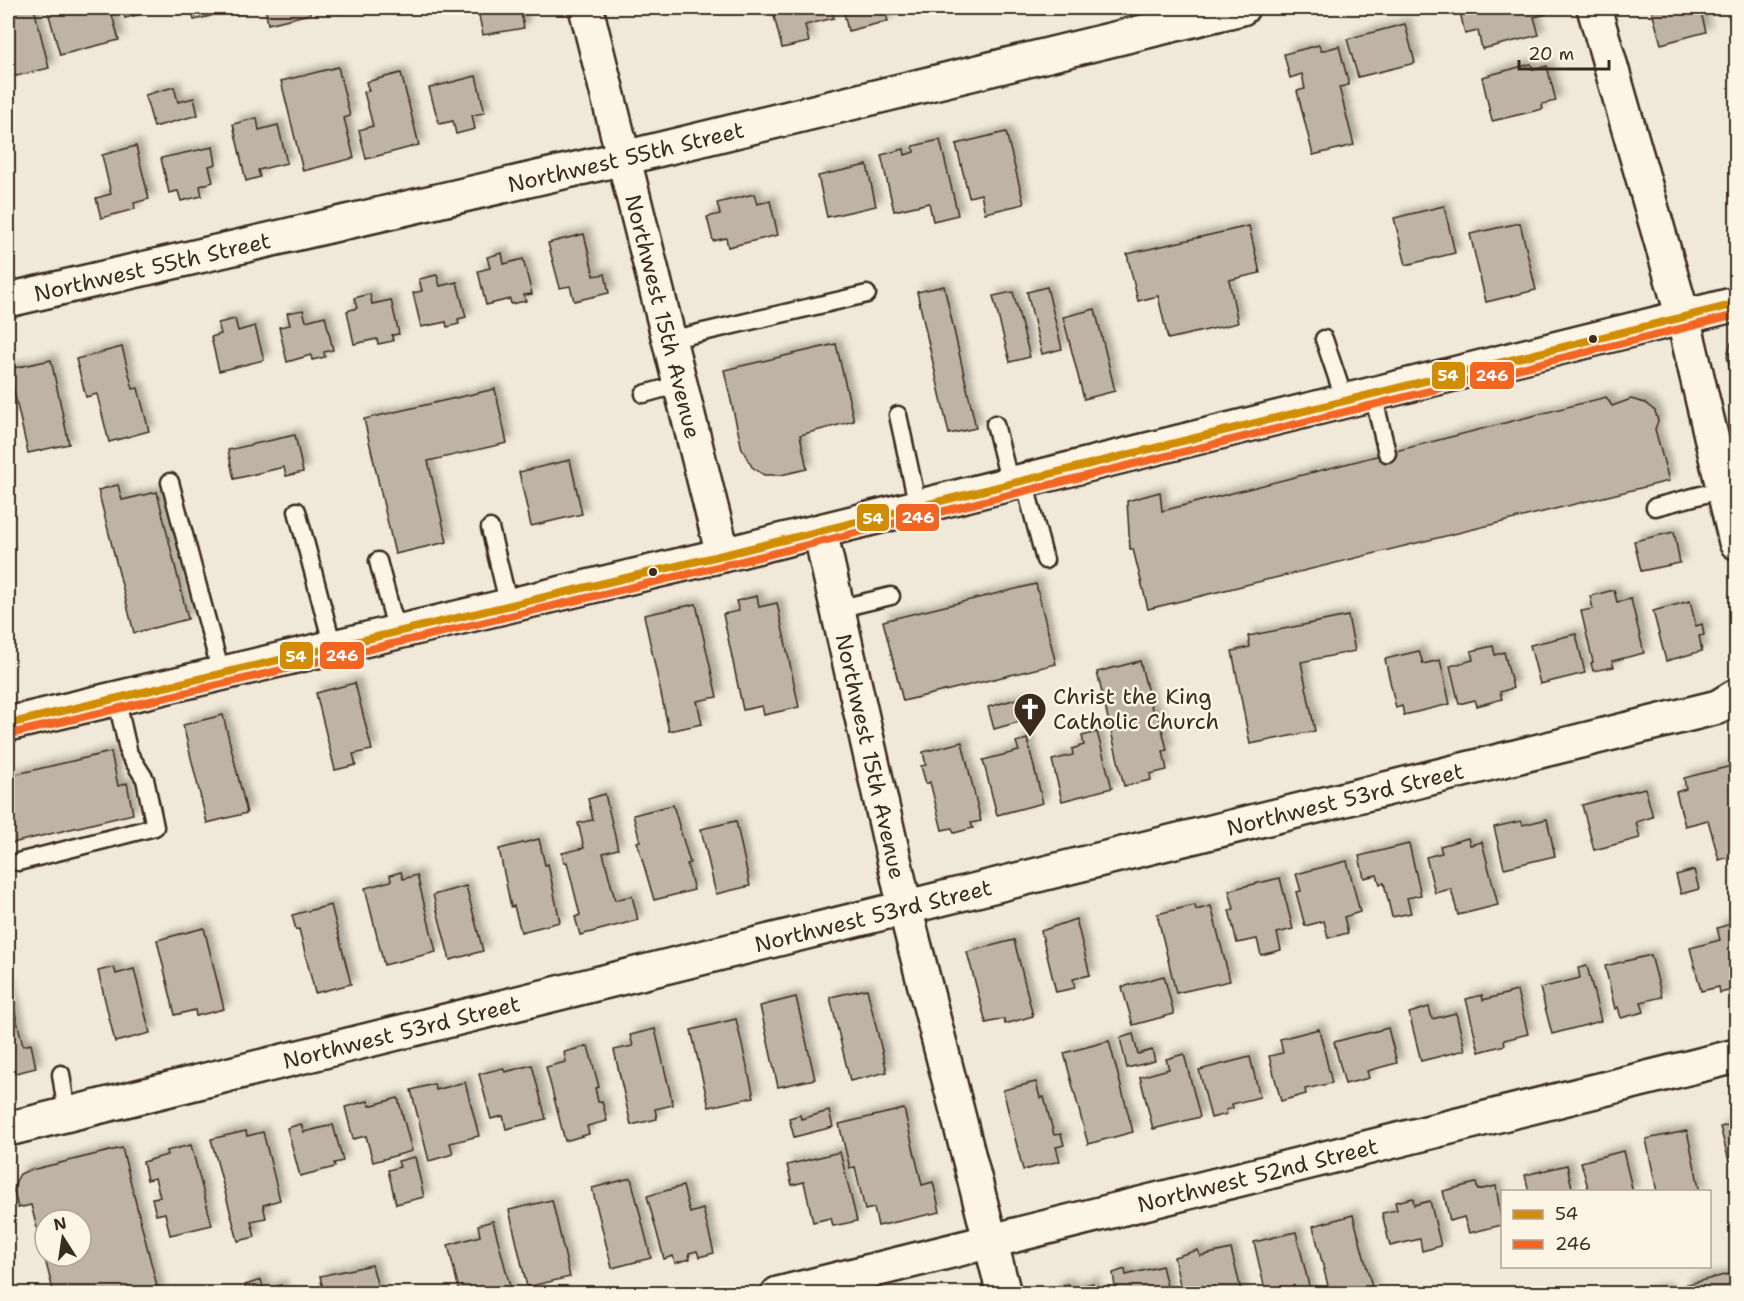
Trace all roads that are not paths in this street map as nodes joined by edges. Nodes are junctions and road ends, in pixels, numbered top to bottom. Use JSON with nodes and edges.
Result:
{"nodes":[{"id":1,"x":586,"y":8,"type":"edge"},
{"id":2,"x":1242,"y":8,"type":"edge"},
{"id":3,"x":1594,"y":8,"type":"edge"},
{"id":4,"x":624,"y":158,"type":"junction"},
{"id":5,"x":867,"y":294,"type":"dead end"},
{"id":6,"x":8,"y":300,"type":"edge"},
{"id":7,"x":1737,"y":304,"type":"edge"},
{"id":8,"x":1683,"y":317,"type":"junction"},
{"id":9,"x":1324,"y":339,"type":"dead end"},
{"id":10,"x":669,"y":340,"type":"junction"},
{"id":11,"x":680,"y":384,"type":"junction"},
{"id":12,"x":644,"y":394,"type":"dead end"},
{"id":13,"x":1359,"y":398,"type":"junction"},
{"id":14,"x":898,"y":415,"type":"dead end"},
{"id":15,"x":995,"y":424,"type":"dead end"},
{"id":16,"x":1387,"y":453,"type":"dead end"},
{"id":17,"x":1727,"y":477,"type":"edge"},
{"id":18,"x":170,"y":482,"type":"dead end"},
{"id":19,"x":1017,"y":483,"type":"junction"},
{"id":20,"x":918,"y":507,"type":"junction"},
{"id":21,"x":1654,"y":507,"type":"dead end"},
{"id":22,"x":297,"y":511,"type":"dead end"},
{"id":23,"x":490,"y":528,"type":"dead end"},
{"id":24,"x":820,"y":531,"type":"junction"},
{"id":25,"x":1737,"y":542,"type":"edge"},
{"id":26,"x":723,"y":555,"type":"junction"},
{"id":27,"x":1045,"y":560,"type":"dead end"},
{"id":28,"x":378,"y":561,"type":"dead end"},
{"id":29,"x":891,"y":596,"type":"dead end"},
{"id":30,"x":509,"y":606,"type":"junction"},
{"id":31,"x":837,"y":609,"type":"junction"},
{"id":32,"x":397,"y":632,"type":"junction"},
{"id":33,"x":333,"y":647,"type":"junction"},
{"id":34,"x":221,"y":674,"type":"junction"},
{"id":35,"x":1737,"y":696,"type":"edge"},
{"id":36,"x":116,"y":697,"type":"junction"},
{"id":37,"x":8,"y":724,"type":"edge"},
{"id":38,"x":18,"y":862,"type":"dead end"},
{"id":39,"x":905,"y":908,"type":"junction"},
{"id":40,"x":1737,"y":1056,"type":"edge"},
{"id":41,"x":61,"y":1074,"type":"dead end"},
{"id":42,"x":67,"y":1114,"type":"junction"},
{"id":43,"x":8,"y":1129,"type":"edge"},
{"id":44,"x":990,"y":1243,"type":"junction"},
{"id":45,"x":778,"y":1293,"type":"edge"},
{"id":46,"x":1004,"y":1293,"type":"edge"}],
"edges":[{"from":1,"to":4,"type":"street","name":"Northwest 15th Avenue"},
{"from":2,"to":4,"type":"street","name":"Northwest 55th Street"},
{"from":3,"to":8,"type":"street"},
{"from":4,"to":6,"type":"street","name":"Northwest 55th Street"},
{"from":4,"to":10,"type":"street","name":"Northwest 15th Avenue"},
{"from":5,"to":10,"type":"lane"},
{"from":7,"to":8,"type":"street"},
{"from":8,"to":13,"type":"street"},
{"from":8,"to":17,"type":"street"},
{"from":9,"to":13,"type":"lane"},
{"from":10,"to":11,"type":"street","name":"Northwest 15th Avenue"},
{"from":11,"to":12,"type":"lane"},
{"from":11,"to":26,"type":"street","name":"Northwest 15th Avenue"},
{"from":13,"to":16,"type":"lane"},
{"from":13,"to":19,"type":"street"},
{"from":14,"to":20,"type":"lane"},
{"from":15,"to":19,"type":"lane"},
{"from":17,"to":21,"type":"lane"},
{"from":17,"to":25,"type":"street"},
{"from":18,"to":34,"type":"lane"},
{"from":19,"to":20,"type":"street"},
{"from":19,"to":27,"type":"lane"},
{"from":20,"to":24,"type":"street"},
{"from":22,"to":33,"type":"lane"},
{"from":23,"to":30,"type":"lane"},
{"from":24,"to":26,"type":"street"},
{"from":24,"to":31,"type":"street","name":"Northwest 15th Avenue"},
{"from":26,"to":30,"type":"street"},
{"from":28,"to":32,"type":"lane"},
{"from":29,"to":31,"type":"lane"},
{"from":30,"to":32,"type":"street"},
{"from":31,"to":39,"type":"street","name":"Northwest 15th Avenue"},
{"from":32,"to":33,"type":"street"},
{"from":33,"to":34,"type":"street"},
{"from":34,"to":36,"type":"street"},
{"from":35,"to":39,"type":"street","name":"Northwest 53rd Street"},
{"from":36,"to":37,"type":"street"},
{"from":36,"to":38,"type":"lane"},
{"from":39,"to":42,"type":"street","name":"Northwest 53rd Street"},
{"from":39,"to":44,"type":"street","name":"Northwest 15th Avenue"},
{"from":40,"to":44,"type":"street","name":"Northwest 52nd Street"},
{"from":41,"to":42,"type":"lane"},
{"from":42,"to":43,"type":"street","name":"Northwest 53rd Street"},
{"from":44,"to":45,"type":"street","name":"Northwest 52nd Street"},
{"from":44,"to":46,"type":"street","name":"Northwest 15th Avenue"}]}
